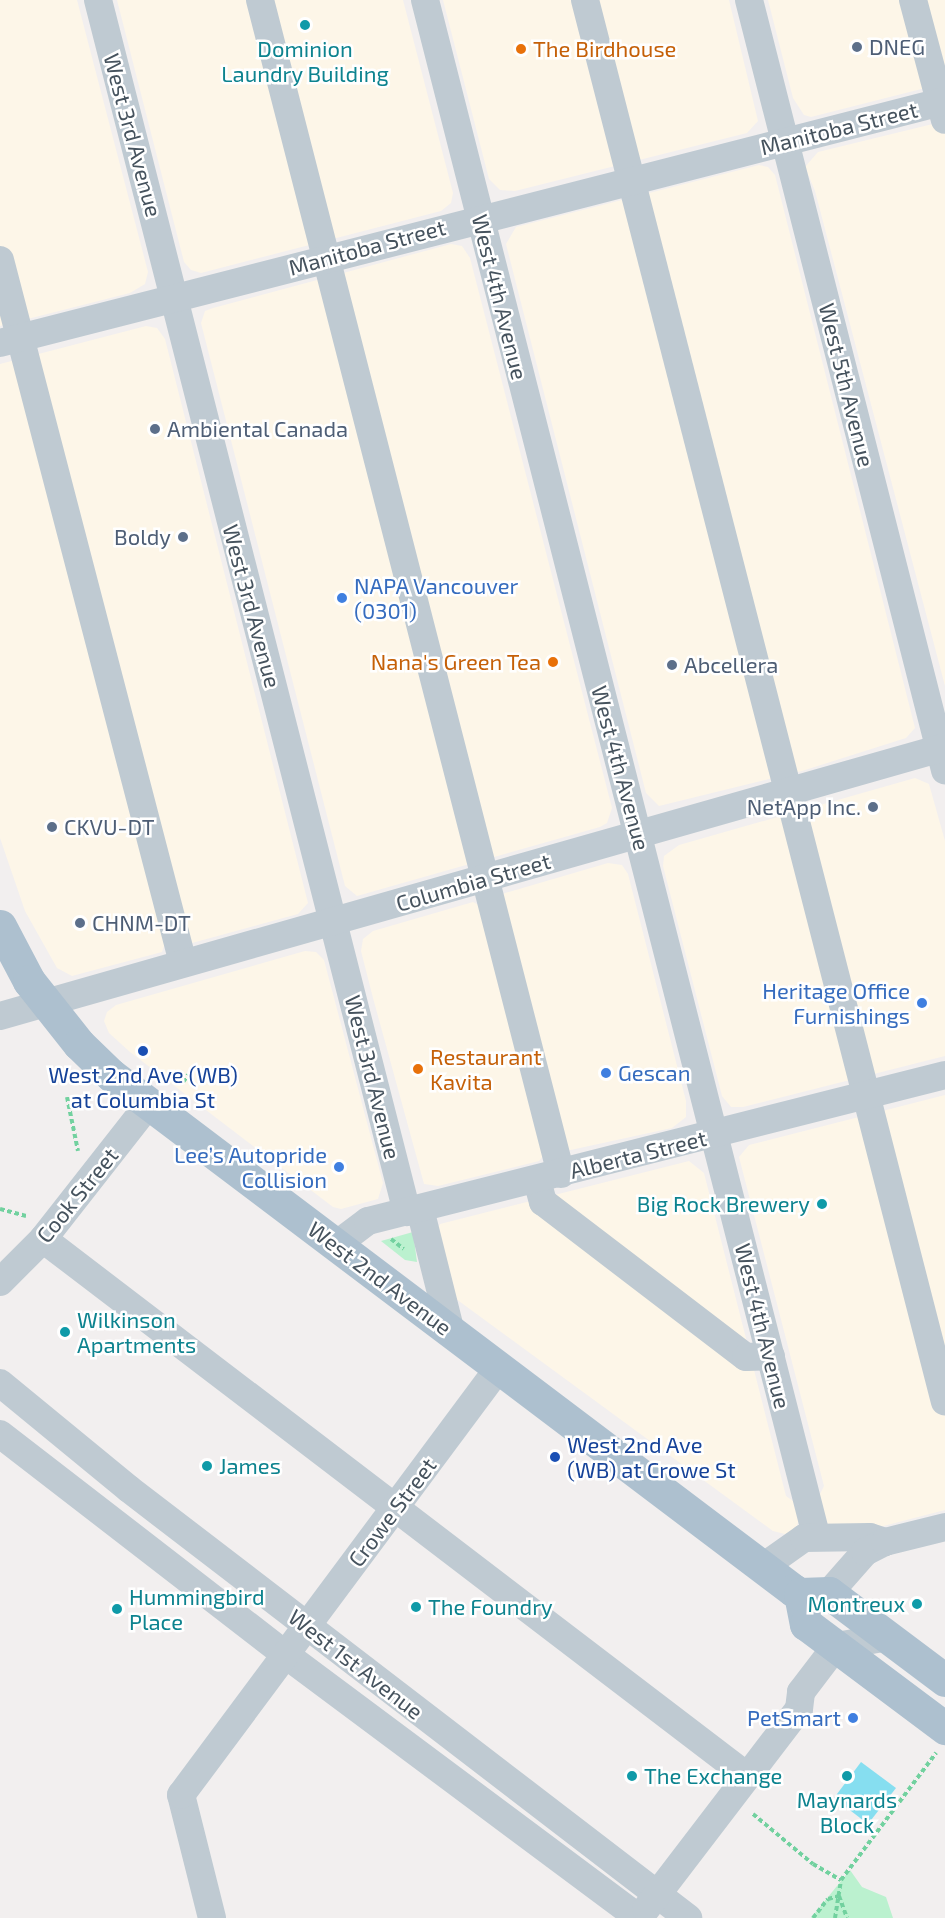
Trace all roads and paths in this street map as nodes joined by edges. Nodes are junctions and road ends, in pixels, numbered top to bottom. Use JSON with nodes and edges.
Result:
{"nodes":[{"id":1,"x":98,"y":0,"type":"edge"},
{"id":2,"x":260,"y":0,"type":"edge"},
{"id":3,"x":424,"y":0,"type":"edge"},
{"id":4,"x":585,"y":0,"type":"edge"},
{"id":5,"x":749,"y":0,"type":"edge"},
{"id":6,"x":913,"y":0,"type":"edge"},
{"id":7,"x":943,"y":108,"type":"edge"},
{"id":8,"x":784,"y":142,"type":"junction"},
{"id":9,"x":632,"y":180,"type":"junction"},
{"id":10,"x":480,"y":218,"type":"junction"},
{"id":11,"x":326,"y":257,"type":"junction"},
{"id":12,"x":0,"y":260,"type":"edge"},
{"id":13,"x":174,"y":298,"type":"junction"},
{"id":14,"x":10,"y":340,"type":"edge"},
{"id":15,"x":943,"y":755,"type":"edge"},
{"id":16,"x":790,"y":792,"type":"junction"},
{"id":17,"x":639,"y":835,"type":"junction"},
{"id":18,"x":485,"y":879,"type":"junction"},
{"id":19,"x":334,"y":921,"type":"junction"},
{"id":20,"x":0,"y":926,"type":"edge"},
{"id":21,"x":183,"y":963,"type":"junction"},
{"id":22,"x":45,"y":1003,"type":"junction"},
{"id":23,"x":0,"y":1016,"type":"edge"},
{"id":24,"x":188,"y":1075,"type":"dead end"},
{"id":25,"x":945,"y":1075,"type":"edge"},
{"id":26,"x":183,"y":1082,"type":"dead end"},
{"id":27,"x":866,"y":1096,"type":"junction"},
{"id":28,"x":67,"y":1097,"type":"dead end"},
{"id":29,"x":148,"y":1104,"type":"junction"},
{"id":30,"x":715,"y":1135,"type":"junction"},
{"id":31,"x":78,"y":1151,"type":"dead end"},
{"id":32,"x":549,"y":1177,"type":"junction"},
{"id":33,"x":0,"y":1209,"type":"edge"},
{"id":34,"x":413,"y":1210,"type":"junction"},
{"id":35,"x":26,"y":1215,"type":"dead end"},
{"id":36,"x":43,"y":1239,"type":"junction"},
{"id":37,"x":336,"y":1245,"type":"junction"},
{"id":38,"x":0,"y":1282,"type":"edge"},
{"id":39,"x":451,"y":1332,"type":"junction"},
{"id":40,"x":771,"y":1356,"type":"junction"},
{"id":41,"x":498,"y":1369,"type":"junction"},
{"id":42,"x":0,"y":1383,"type":"edge"},
{"id":43,"x":945,"y":1402,"type":"edge"},
{"id":44,"x":0,"y":1434,"type":"edge"},
{"id":45,"x":396,"y":1508,"type":"junction"},
{"id":46,"x":945,"y":1527,"type":"edge"},
{"id":47,"x":816,"y":1535,"type":"junction"},
{"id":48,"x":885,"y":1542,"type":"junction"},
{"id":49,"x":763,"y":1567,"type":"junction"},
{"id":50,"x":814,"y":1593,"type":"junction"},
{"id":51,"x":307,"y":1627,"type":"junction"},
{"id":52,"x":889,"y":1637,"type":"junction"},
{"id":53,"x":843,"y":1651,"type":"junction"},
{"id":54,"x":286,"y":1655,"type":"junction"},
{"id":55,"x":945,"y":1680,"type":"edge"},
{"id":56,"x":940,"y":1741,"type":"edge"},
{"id":57,"x":747,"y":1776,"type":"junction"},
{"id":58,"x":753,"y":1814,"type":"dead end"},
{"id":59,"x":841,"y":1880,"type":"junction"},
{"id":60,"x":658,"y":1894,"type":"junction"},
{"id":61,"x":839,"y":1896,"type":"junction"},
{"id":62,"x":212,"y":1918,"type":"edge"},
{"id":63,"x":639,"y":1918,"type":"edge"},
{"id":64,"x":688,"y":1918,"type":"edge"},
{"id":65,"x":813,"y":1918,"type":"edge"},
{"id":66,"x":835,"y":1918,"type":"edge"},
{"id":67,"x":847,"y":1918,"type":"edge"}],
"edges":[{"from":1,"to":13,"type":"street","name":"West 3rd Avenue"},
{"from":2,"to":11,"type":"street"},
{"from":3,"to":10,"type":"street","name":"West 4th Avenue"},
{"from":4,"to":9,"type":"street"},
{"from":5,"to":8,"type":"street","name":"West 5th Avenue"},
{"from":6,"to":7,"type":"street"},
{"from":7,"to":8,"type":"street","name":"Manitoba Street"},
{"from":8,"to":9,"type":"street","name":"Manitoba Street"},
{"from":8,"to":15,"type":"street","name":"West 5th Avenue"},
{"from":9,"to":10,"type":"street","name":"Manitoba Street"},
{"from":9,"to":16,"type":"street"},
{"from":10,"to":11,"type":"street","name":"Manitoba Street"},
{"from":10,"to":17,"type":"street","name":"West 4th Avenue"},
{"from":11,"to":13,"type":"street","name":"Manitoba Street"},
{"from":11,"to":18,"type":"street"},
{"from":12,"to":14,"type":"street"},
{"from":13,"to":14,"type":"street","name":"Manitoba Street"},
{"from":13,"to":19,"type":"street","name":"West 3rd Avenue"},
{"from":14,"to":21,"type":"street"},
{"from":15,"to":16,"type":"street","name":"Columbia Street"},
{"from":16,"to":17,"type":"street","name":"Columbia Street"},
{"from":16,"to":27,"type":"street"},
{"from":17,"to":18,"type":"street","name":"Columbia Street"},
{"from":17,"to":30,"type":"street","name":"West 4th Avenue"},
{"from":18,"to":19,"type":"street","name":"Columbia Street"},
{"from":18,"to":32,"type":"street"},
{"from":19,"to":21,"type":"street","name":"Columbia Street"},
{"from":19,"to":34,"type":"street","name":"West 3rd Avenue"},
{"from":20,"to":22,"type":"main road","name":"West 2nd Avenue"},
{"from":21,"to":22,"type":"street","name":"Columbia Street"},
{"from":22,"to":23,"type":"street","name":"Columbia Street"},
{"from":22,"to":29,"type":"main road","name":"West 2nd Avenue"},
{"from":24,"to":26,"type":"path"},
{"from":25,"to":27,"type":"street","name":"Alberta Street"},
{"from":27,"to":30,"type":"street","name":"Alberta Street"},
{"from":27,"to":43,"type":"street"},
{"from":28,"to":31,"type":"path"},
{"from":29,"to":36,"type":"street","name":"Cook Street"},
{"from":29,"to":37,"type":"main road","name":"West 2nd Avenue"},
{"from":30,"to":32,"type":"street","name":"Alberta Street"},
{"from":30,"to":40,"type":"street","name":"West 4th Avenue"},
{"from":32,"to":34,"type":"street","name":"Alberta Street"},
{"from":32,"to":40,"type":"street"},
{"from":33,"to":35,"type":"path"},
{"from":34,"to":37,"type":"street","name":"Alberta Street"},
{"from":34,"to":39,"type":"street","name":"West 3rd Avenue"},
{"from":36,"to":38,"type":"street","name":"Cook Street"},
{"from":36,"to":45,"type":"street"},
{"from":37,"to":39,"type":"main road","name":"West 2nd Avenue"},
{"from":39,"to":41,"type":"main road","name":"West 2nd Avenue"},
{"from":40,"to":47,"type":"street","name":"West 4th Avenue"},
{"from":41,"to":45,"type":"street","name":"Crowe Street"},
{"from":41,"to":49,"type":"main road","name":"West 2nd Avenue"},
{"from":42,"to":51,"type":"street","name":"West 1st Avenue"},
{"from":44,"to":54,"type":"street","name":"West 1st Avenue"},
{"from":45,"to":51,"type":"street","name":"Crowe Street"},
{"from":45,"to":57,"type":"street"},
{"from":46,"to":48,"type":"street"},
{"from":47,"to":48,"type":"street"},
{"from":47,"to":49,"type":"street"},
{"from":48,"to":50,"type":"street"},
{"from":49,"to":50,"type":"main road","name":"West 2nd Avenue"},
{"from":50,"to":52,"type":"main road","name":"West 2nd Avenue"},
{"from":50,"to":53,"type":"main road"},
{"from":51,"to":54,"type":"street","name":"Crowe Street"},
{"from":51,"to":60,"type":"street","name":"West 1st Avenue"},
{"from":52,"to":53,"type":"street"},
{"from":52,"to":55,"type":"main road","name":"West 2nd Avenue"},
{"from":53,"to":56,"type":"main road"},
{"from":53,"to":57,"type":"street"},
{"from":54,"to":62,"type":"street","name":"Crowe Street"},
{"from":54,"to":63,"type":"street","name":"West 1st Avenue"},
{"from":56,"to":59,"type":"path"},
{"from":57,"to":60,"type":"street"},
{"from":58,"to":59,"type":"path"},
{"from":59,"to":61,"type":"path"},
{"from":60,"to":63,"type":"street"},
{"from":60,"to":64,"type":"street","name":"West 1st Avenue"},
{"from":61,"to":65,"type":"path"},
{"from":61,"to":66,"type":"path"},
{"from":61,"to":67,"type":"path"}]}
